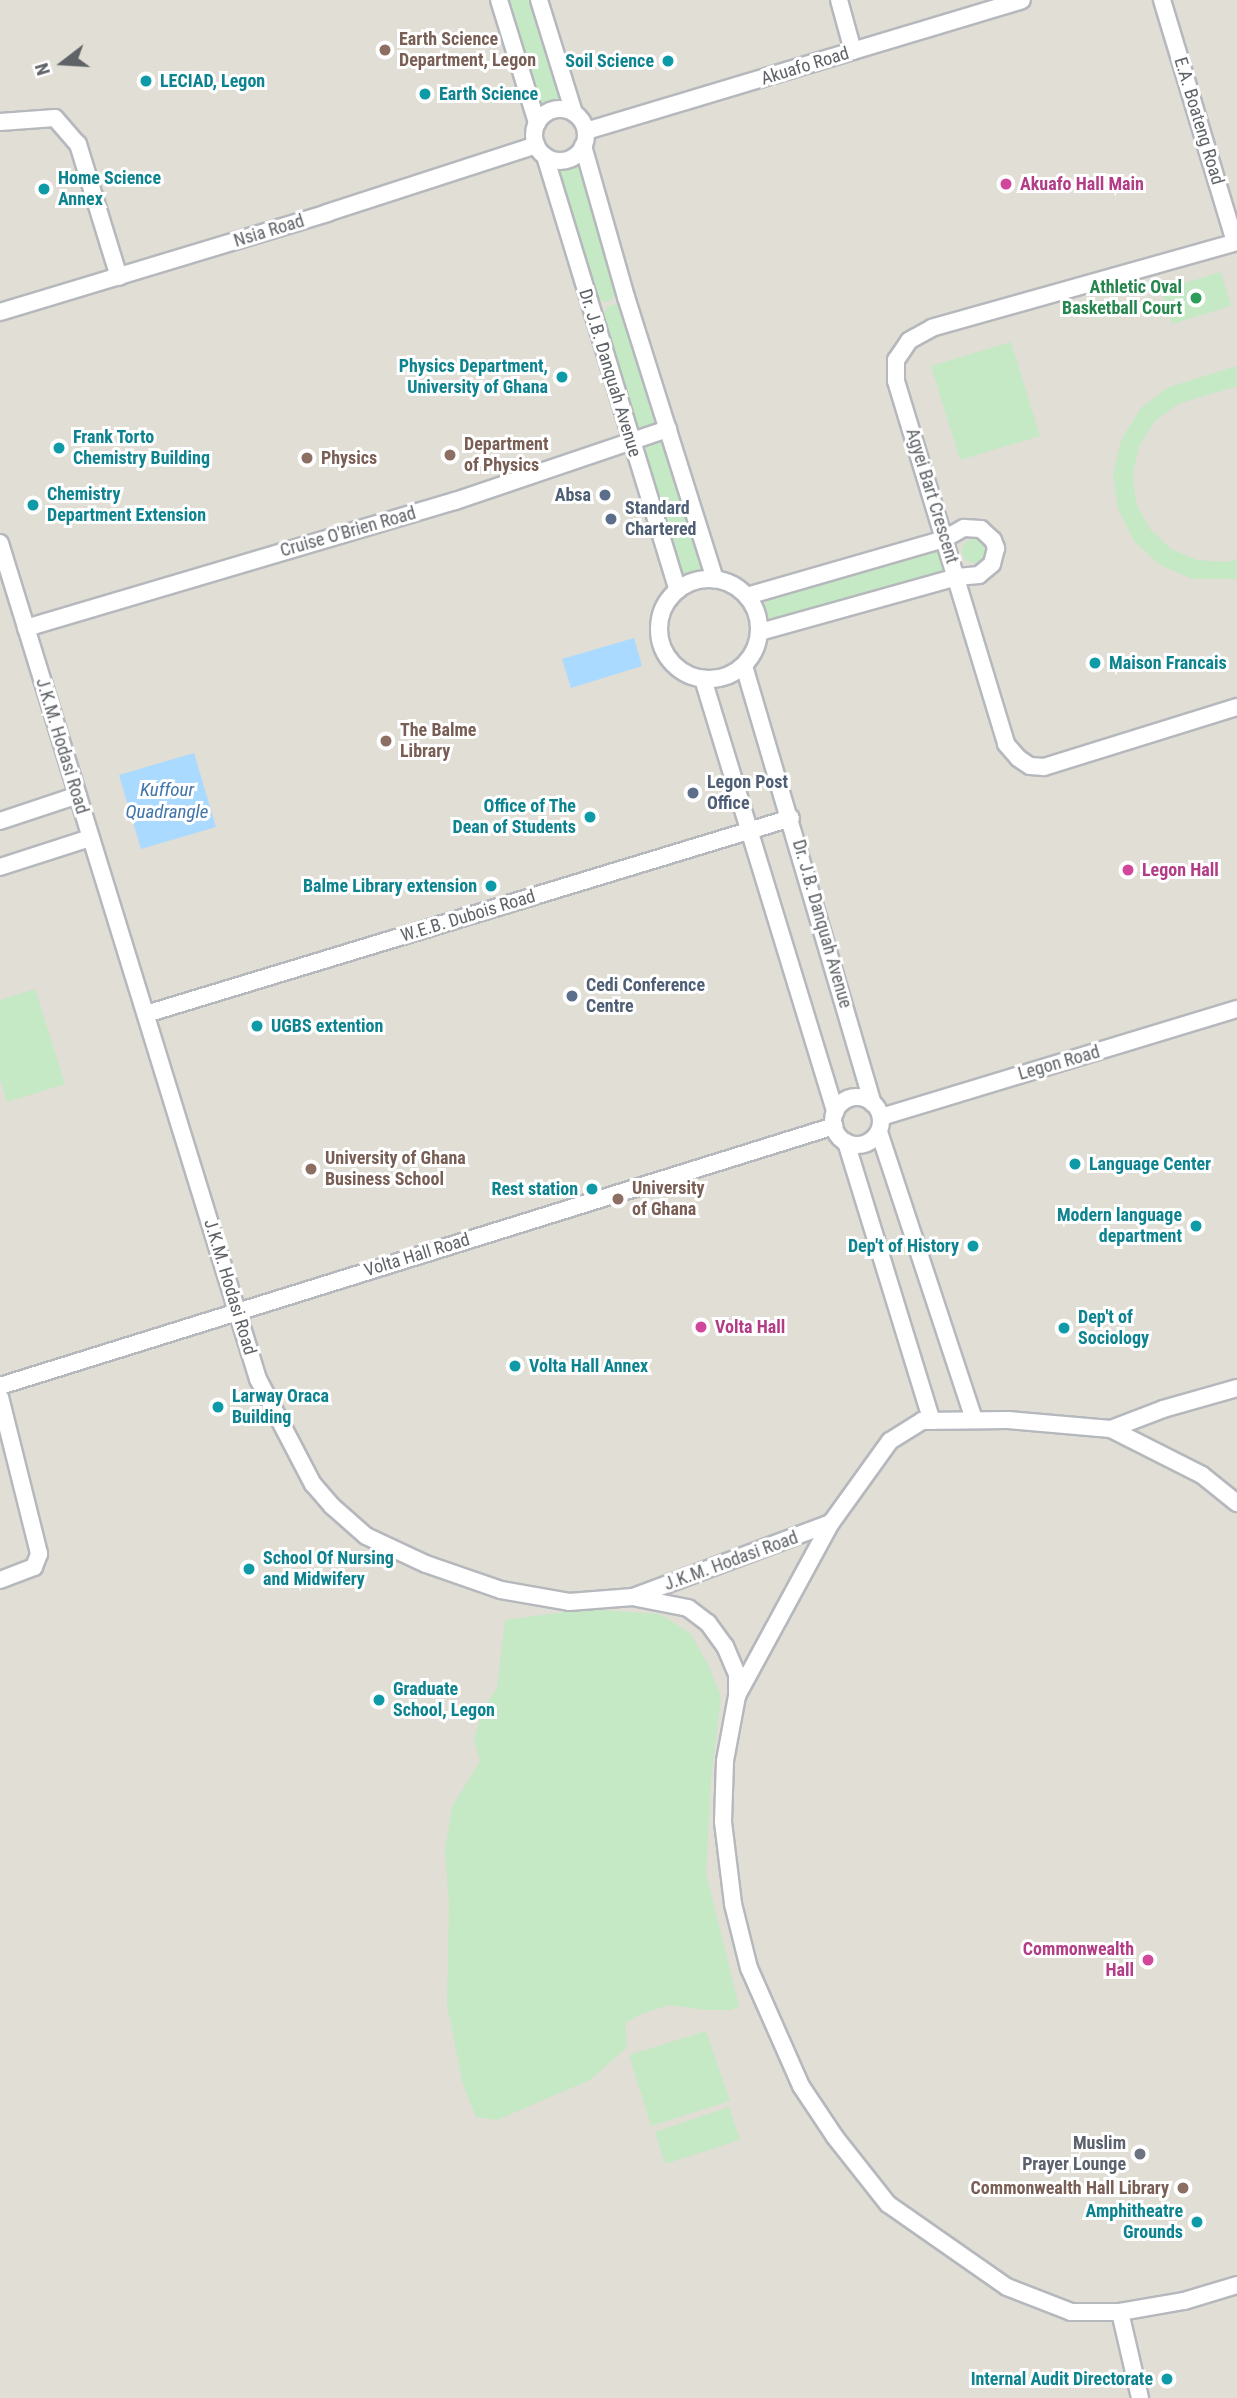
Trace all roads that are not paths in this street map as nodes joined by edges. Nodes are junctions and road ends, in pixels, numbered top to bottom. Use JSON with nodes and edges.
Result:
{"nodes":[{"id":1,"x":499,"y":0,"type":"edge"},
{"id":2,"x":539,"y":0,"type":"edge"},
{"id":3,"x":839,"y":0,"type":"edge"},
{"id":4,"x":1022,"y":0,"type":"edge"},
{"id":5,"x":1162,"y":0,"type":"edge"},
{"id":6,"x":853,"y":51,"type":"junction"},
{"id":7,"x":574,"y":113,"type":"junction"},
{"id":8,"x":0,"y":122,"type":"edge"},
{"id":9,"x":537,"y":123,"type":"junction"},
{"id":10,"x":585,"y":138,"type":"junction"},
{"id":11,"x":540,"y":150,"type":"junction"},
{"id":12,"x":1236,"y":242,"type":"edge"},
{"id":13,"x":119,"y":277,"type":"junction"},
{"id":14,"x":0,"y":312,"type":"edge"},
{"id":15,"x":668,"y":429,"type":"junction"},
{"id":16,"x":631,"y":441,"type":"junction"},
{"id":17,"x":944,"y":539,"type":"junction"},
{"id":18,"x":0,"y":543,"type":"edge"},
{"id":19,"x":957,"y":577,"type":"junction"},
{"id":20,"x":715,"y":579,"type":"junction"},
{"id":21,"x":678,"y":590,"type":"junction"},
{"id":22,"x":747,"y":596,"type":"junction"},
{"id":23,"x":26,"y":628,"type":"junction"},
{"id":24,"x":760,"y":632,"type":"junction"},
{"id":25,"x":744,"y":666,"type":"junction"},
{"id":26,"x":704,"y":679,"type":"junction"},
{"id":27,"x":1237,"y":707,"type":"edge"},
{"id":28,"x":78,"y":795,"type":"junction"},
{"id":29,"x":791,"y":818,"type":"junction"},
{"id":30,"x":0,"y":821,"type":"edge"},
{"id":31,"x":750,"y":831,"type":"junction"},
{"id":32,"x":90,"y":838,"type":"junction"},
{"id":33,"x":0,"y":867,"type":"edge"},
{"id":34,"x":1237,"y":1009,"type":"edge"},
{"id":35,"x":146,"y":1014,"type":"junction"},
{"id":36,"x":878,"y":1117,"type":"junction"},
{"id":37,"x":834,"y":1119,"type":"junction"},
{"id":38,"x":846,"y":1142,"type":"junction"},
{"id":39,"x":237,"y":1311,"type":"junction"},
{"id":40,"x":0,"y":1385,"type":"edge"},
{"id":41,"x":1237,"y":1388,"type":"edge"},
{"id":42,"x":0,"y":1397,"type":"edge"},
{"id":43,"x":974,"y":1420,"type":"junction"},
{"id":44,"x":933,"y":1421,"type":"junction"},
{"id":45,"x":1111,"y":1429,"type":"junction"},
{"id":46,"x":1237,"y":1503,"type":"edge"},
{"id":47,"x":831,"y":1523,"type":"junction"},
{"id":48,"x":0,"y":1580,"type":"edge"},
{"id":49,"x":634,"y":1597,"type":"junction"},
{"id":50,"x":737,"y":1696,"type":"junction"},
{"id":51,"x":1237,"y":2285,"type":"edge"},
{"id":52,"x":1120,"y":2312,"type":"junction"},
{"id":53,"x":1140,"y":2398,"type":"edge"}],
"edges":[{"from":1,"to":9,"type":"street","name":"Dr. J.B. Danquah Avenue"},
{"from":2,"to":7,"type":"street"},
{"from":3,"to":6,"type":"street"},
{"from":4,"to":6,"type":"street","name":"Akuafo Road"},
{"from":5,"to":12,"type":"street","name":"E.A. Boateng Road"},
{"from":6,"to":10,"type":"street","name":"Akuafo Road"},
{"from":7,"to":9,"type":"street"},
{"from":7,"to":10,"type":"street"},
{"from":8,"to":13,"type":"street"},
{"from":9,"to":11,"type":"street","name":"Dr. J.B. Danquah Avenue"},
{"from":10,"to":11,"type":"street"},
{"from":10,"to":15,"type":"street"},
{"from":11,"to":13,"type":"street","name":"Nsia Road"},
{"from":11,"to":16,"type":"street","name":"Dr. J.B. Danquah Avenue"},
{"from":12,"to":17,"type":"street","name":"Agyei Bart Crescent"},
{"from":13,"to":14,"type":"street","name":"Nsia Road"},
{"from":15,"to":16,"type":"street","name":"Cruise O'Brien Road"},
{"from":15,"to":20,"type":"street"},
{"from":16,"to":21,"type":"street","name":"Dr. J.B. Danquah Avenue"},
{"from":16,"to":23,"type":"street","name":"Cruise O'Brien Road"},
{"from":17,"to":19,"type":"street","name":"Agyei Bart Crescent"},
{"from":17,"to":19,"type":"street"},
{"from":17,"to":22,"type":"street"},
{"from":18,"to":23,"type":"street","name":"J.K.M. Hodasi Road"},
{"from":19,"to":24,"type":"street"},
{"from":19,"to":27,"type":"street","name":"Agyei Bart Crescent"},
{"from":20,"to":21,"type":"street"},
{"from":20,"to":22,"type":"street"},
{"from":21,"to":26,"type":"street"},
{"from":22,"to":24,"type":"street"},
{"from":23,"to":28,"type":"street","name":"J.K.M. Hodasi Road"},
{"from":24,"to":25,"type":"street"},
{"from":25,"to":26,"type":"street"},
{"from":25,"to":29,"type":"street","name":"Dr. J.B. Danquah Avenue"},
{"from":26,"to":31,"type":"street"},
{"from":28,"to":30,"type":"street"},
{"from":28,"to":32,"type":"street","name":"J.K.M. Hodasi Road"},
{"from":29,"to":31,"type":"street","name":"W.E.B. Dubois Road"},
{"from":29,"to":36,"type":"street","name":"Dr. J.B. Danquah Avenue"},
{"from":31,"to":35,"type":"street","name":"W.E.B. Dubois Road"},
{"from":31,"to":37,"type":"street"},
{"from":32,"to":33,"type":"street"},
{"from":32,"to":35,"type":"street","name":"J.K.M. Hodasi Road"},
{"from":34,"to":36,"type":"street","name":"Legon Road"},
{"from":35,"to":39,"type":"street","name":"J.K.M. Hodasi Road"},
{"from":36,"to":37,"type":"street"},
{"from":36,"to":38,"type":"street"},
{"from":36,"to":43,"type":"street","name":"Dr. J.B. Danquah Avenue"},
{"from":37,"to":38,"type":"street"},
{"from":37,"to":39,"type":"street","name":"Volta Hall Road"},
{"from":38,"to":44,"type":"street"},
{"from":39,"to":40,"type":"street","name":"Volta Hall Road"},
{"from":39,"to":49,"type":"street","name":"J.K.M. Hodasi Road"},
{"from":41,"to":45,"type":"street"},
{"from":42,"to":48,"type":"street"},
{"from":43,"to":44,"type":"street"},
{"from":43,"to":45,"type":"street"},
{"from":44,"to":47,"type":"street"},
{"from":45,"to":46,"type":"street"},
{"from":47,"to":49,"type":"street","name":"J.K.M. Hodasi Road"},
{"from":47,"to":50,"type":"street"},
{"from":49,"to":50,"type":"street"},
{"from":50,"to":52,"type":"street"},
{"from":51,"to":52,"type":"street"},
{"from":52,"to":53,"type":"street"}]}
